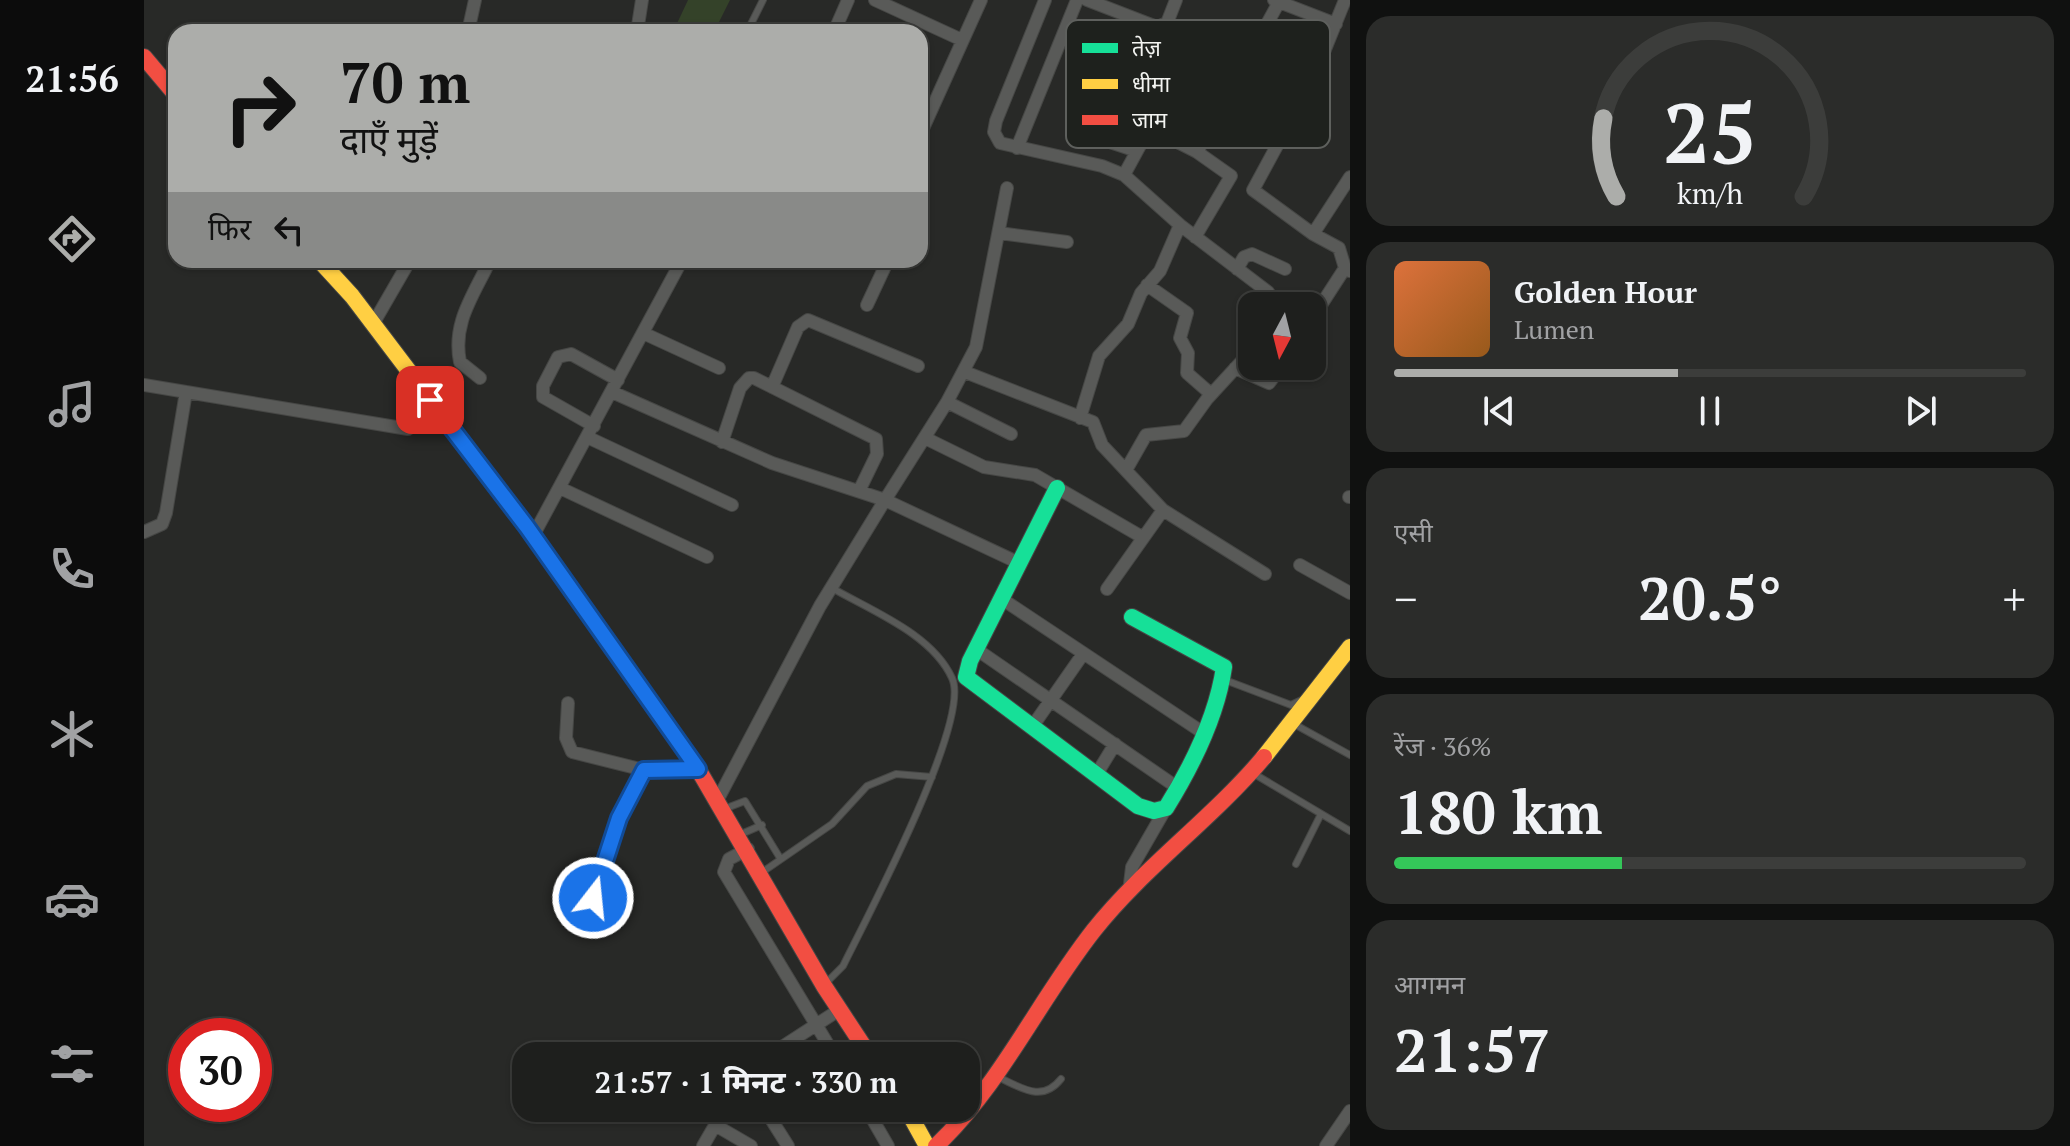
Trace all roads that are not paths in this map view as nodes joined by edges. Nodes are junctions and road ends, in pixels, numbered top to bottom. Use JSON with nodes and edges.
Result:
{"nodes":[{"id":1,"x":475,"y":0,"type":"edge"},
{"id":2,"x":642,"y":0,"type":"edge"},
{"id":3,"x":763,"y":0,"type":"edge"},
{"id":4,"x":848,"y":0,"type":"edge"},
{"id":5,"x":875,"y":0,"type":"edge"},
{"id":6,"x":981,"y":0,"type":"edge"},
{"id":7,"x":1045,"y":0,"type":"edge"},
{"id":8,"x":1077,"y":0,"type":"edge"},
{"id":9,"x":1176,"y":0,"type":"edge"},
{"id":10,"x":1345,"y":0,"type":"edge"},
{"id":11,"x":1091,"y":1,"type":"edge"},
{"id":12,"x":1276,"y":1,"type":"edge"},
{"id":13,"x":1132,"y":19,"type":"edge"},
{"id":14,"x":1069,"y":20,"type":"edge"},
{"id":15,"x":1166,"y":20,"type":"edge"},
{"id":16,"x":1266,"y":20,"type":"edge"},
{"id":17,"x":1326,"y":20,"type":"edge"},
{"id":18,"x":1330,"y":22,"type":"edge"},
{"id":19,"x":470,"y":24,"type":"edge"},
{"id":20,"x":638,"y":24,"type":"edge"},
{"id":21,"x":751,"y":24,"type":"edge"},
{"id":22,"x":838,"y":24,"type":"edge"},
{"id":23,"x":927,"y":24,"type":"edge"},
{"id":24,"x":928,"y":24,"type":"edge"},
{"id":25,"x":1336,"y":24,"type":"junction"},
{"id":26,"x":1066,"y":27,"type":"edge"},
{"id":27,"x":1330,"y":38,"type":"edge"},
{"id":28,"x":962,"y":40,"type":"junction"},
{"id":29,"x":144,"y":57,"type":"edge"},
{"id":30,"x":168,"y":86,"type":"edge"},
{"id":31,"x":928,"y":117,"type":"edge"},
{"id":32,"x":1017,"y":148,"type":"junction"},
{"id":33,"x":1128,"y":148,"type":"edge"},
{"id":34,"x":1139,"y":148,"type":"edge"},
{"id":35,"x":1189,"y":148,"type":"edge"},
{"id":36,"x":1199,"y":148,"type":"edge"},
{"id":37,"x":1276,"y":148,"type":"edge"},
{"id":38,"x":1137,"y":151,"type":"junction"},
{"id":39,"x":1197,"y":152,"type":"junction"},
{"id":40,"x":1124,"y":175,"type":"junction"},
{"id":41,"x":1231,"y":176,"type":"junction"},
{"id":42,"x":1350,"y":177,"type":"edge"},
{"id":43,"x":1007,"y":188,"type":"dead end"},
{"id":44,"x":1253,"y":190,"type":"junction"},
{"id":45,"x":1180,"y":225,"type":"junction"},
{"id":46,"x":999,"y":233,"type":"junction"},
{"id":47,"x":1313,"y":234,"type":"junction"},
{"id":48,"x":1195,"y":237,"type":"junction"},
{"id":49,"x":1067,"y":242,"type":"dead end"},
{"id":50,"x":326,"y":268,"type":"edge"},
{"id":51,"x":405,"y":268,"type":"edge"},
{"id":52,"x":486,"y":268,"type":"edge"},
{"id":53,"x":678,"y":268,"type":"edge"},
{"id":54,"x":884,"y":268,"type":"edge"},
{"id":55,"x":1237,"y":269,"type":"junction"},
{"id":56,"x":1285,"y":269,"type":"dead end"},
{"id":57,"x":1347,"y":270,"type":"edge"},
{"id":58,"x":1147,"y":285,"type":"junction"},
{"id":59,"x":1268,"y":292,"type":"edge"},
{"id":60,"x":1326,"y":299,"type":"edge"},
{"id":61,"x":867,"y":305,"type":"dead end"},
{"id":62,"x":373,"y":324,"type":"junction"},
{"id":63,"x":643,"y":333,"type":"junction"},
{"id":64,"x":1238,"y":365,"type":"edge"},
{"id":65,"x":918,"y":366,"type":"dead end"},
{"id":66,"x":719,"y":368,"type":"dead end"},
{"id":67,"x":1235,"y":368,"type":"junction"},
{"id":68,"x":1238,"y":369,"type":"edge"},
{"id":69,"x":965,"y":372,"type":"junction"},
{"id":70,"x":480,"y":378,"type":"dead end"},
{"id":71,"x":618,"y":380,"type":"junction"},
{"id":72,"x":144,"y":385,"type":"edge"},
{"id":73,"x":772,"y":387,"type":"junction"},
{"id":74,"x":186,"y":392,"type":"junction"},
{"id":75,"x":612,"y":392,"type":"junction"},
{"id":76,"x":1211,"y":394,"type":"junction"},
{"id":77,"x":947,"y":402,"type":"junction"},
{"id":78,"x":1080,"y":418,"type":"junction"},
{"id":79,"x":408,"y":429,"type":"dead end"},
{"id":80,"x":590,"y":432,"type":"junction"},
{"id":81,"x":1011,"y":434,"type":"dead end"},
{"id":82,"x":925,"y":438,"type":"junction"},
{"id":83,"x":722,"y":442,"type":"junction"},
{"id":84,"x":1126,"y":470,"type":"junction"},
{"id":85,"x":560,"y":488,"type":"junction"},
{"id":86,"x":1057,"y":488,"type":"junction"},
{"id":87,"x":859,"y":491,"type":"junction"},
{"id":88,"x":885,"y":500,"type":"junction"},
{"id":89,"x":732,"y":505,"type":"dead end"},
{"id":90,"x":1163,"y":510,"type":"junction"},
{"id":91,"x":144,"y":532,"type":"edge"},
{"id":92,"x":533,"y":536,"type":"junction"},
{"id":93,"x":1142,"y":537,"type":"junction"},
{"id":94,"x":707,"y":557,"type":"dead end"},
{"id":95,"x":1019,"y":563,"type":"junction"},
{"id":96,"x":1300,"y":565,"type":"dead end"},
{"id":97,"x":1265,"y":574,"type":"dead end"},
{"id":98,"x":831,"y":588,"type":"junction"},
{"id":99,"x":1107,"y":589,"type":"dead end"},
{"id":100,"x":1350,"y":593,"type":"edge"},
{"id":101,"x":1002,"y":599,"type":"junction"},
{"id":102,"x":1132,"y":617,"type":"dead end"},
{"id":103,"x":976,"y":649,"type":"junction"},
{"id":104,"x":1349,"y":651,"type":"edge"},
{"id":105,"x":1083,"y":654,"type":"junction"},
{"id":106,"x":1222,"y":679,"type":"junction"},
{"id":107,"x":1311,"y":697,"type":"junction"},
{"id":108,"x":1051,"y":700,"type":"junction"},
{"id":109,"x":568,"y":703,"type":"dead end"},
{"id":110,"x":1291,"y":722,"type":"junction"},
{"id":111,"x":1032,"y":727,"type":"junction"},
{"id":112,"x":1202,"y":732,"type":"junction"},
{"id":113,"x":1115,"y":744,"type":"junction"},
{"id":114,"x":1350,"y":755,"type":"edge"},
{"id":115,"x":698,"y":769,"type":"junction"},
{"id":116,"x":644,"y":770,"type":"junction"},
{"id":117,"x":1251,"y":772,"type":"junction"},
{"id":118,"x":1096,"y":775,"type":"junction"},
{"id":119,"x":932,"y":777,"type":"junction"},
{"id":120,"x":1178,"y":788,"type":"junction"},
{"id":121,"x":721,"y":804,"type":"junction"},
{"id":122,"x":1166,"y":808,"type":"junction"},
{"id":123,"x":1321,"y":814,"type":"junction"},
{"id":124,"x":762,"y":825,"type":"junction"},
{"id":125,"x":1350,"y":831,"type":"edge"},
{"id":126,"x":743,"y":842,"type":"junction"},
{"id":127,"x":780,"y":858,"type":"junction"},
{"id":128,"x":1296,"y":864,"type":"dead end"},
{"id":129,"x":761,"y":873,"type":"junction"},
{"id":130,"x":1129,"y":892,"type":"junction"},
{"id":131,"x":593,"y":898,"type":"dead end"},
{"id":132,"x":824,"y":986,"type":"junction"},
{"id":133,"x":839,"y":1010,"type":"junction"},
{"id":134,"x":817,"y":1025,"type":"junction"},
{"id":135,"x":790,"y":1042,"type":"edge"},
{"id":136,"x":827,"y":1042,"type":"edge"},
{"id":137,"x":861,"y":1042,"type":"edge"},
{"id":138,"x":998,"y":1077,"type":"junction"},
{"id":139,"x":1061,"y":1079,"type":"dead end"},
{"id":140,"x":1350,"y":1111,"type":"edge"},
{"id":141,"x":717,"y":1122,"type":"edge"},
{"id":142,"x":773,"y":1122,"type":"edge"},
{"id":143,"x":874,"y":1122,"type":"edge"},
{"id":144,"x":914,"y":1122,"type":"edge"},
{"id":145,"x":715,"y":1125,"type":"junction"},
{"id":146,"x":703,"y":1146,"type":"edge"},
{"id":147,"x":751,"y":1146,"type":"edge"},
{"id":148,"x":788,"y":1146,"type":"edge"},
{"id":149,"x":888,"y":1146,"type":"edge"},
{"id":150,"x":927,"y":1146,"type":"edge"},
{"id":151,"x":936,"y":1146,"type":"edge"},
{"id":152,"x":1326,"y":1146,"type":"edge"}],
"edges":[{"from":1,"to":19,"type":"street"},
{"from":2,"to":20,"type":"street"},
{"from":3,"to":21,"type":"lane"},
{"from":4,"to":22,"type":"street"},
{"from":5,"to":23,"type":"street"},
{"from":6,"to":28,"type":"street"},
{"from":7,"to":32,"type":"street"},
{"from":8,"to":14,"type":"street"},
{"from":9,"to":15,"type":"street"},
{"from":10,"to":25,"type":"street"},
{"from":11,"to":13,"type":"street"},
{"from":12,"to":16,"type":"street"},
{"from":12,"to":17,"type":"street"},
{"from":18,"to":25,"type":"street"},
{"from":24,"to":28,"type":"street"},
{"from":25,"to":27,"type":"street"},
{"from":26,"to":32,"type":"street"},
{"from":28,"to":31,"type":"street"},
{"from":29,"to":30,"type":"street"},
{"from":32,"to":40,"type":"street"},
{"from":33,"to":38,"type":"street"},
{"from":34,"to":38,"type":"street"},
{"from":35,"to":39,"type":"street"},
{"from":36,"to":39,"type":"street"},
{"from":37,"to":44,"type":"street"},
{"from":38,"to":40,"type":"street"},
{"from":39,"to":41,"type":"street"},
{"from":40,"to":45,"type":"street"},
{"from":41,"to":44,"type":"street"},
{"from":41,"to":48,"type":"street"},
{"from":42,"to":47,"type":"street"},
{"from":43,"to":46,"type":"street"},
{"from":44,"to":47,"type":"street"},
{"from":45,"to":48,"type":"street"},
{"from":45,"to":58,"type":"street"},
{"from":46,"to":49,"type":"street"},
{"from":46,"to":69,"type":"street"},
{"from":47,"to":57,"type":"street"},
{"from":48,"to":55,"type":"street"},
{"from":50,"to":62,"type":"street"},
{"from":51,"to":62,"type":"street"},
{"from":52,"to":70,"type":"street"},
{"from":53,"to":63,"type":"street"},
{"from":54,"to":61,"type":"street"},
{"from":55,"to":56,"type":"street"},
{"from":55,"to":59,"type":"street"},
{"from":57,"to":60,"type":"street"},
{"from":58,"to":76,"type":"street"},
{"from":58,"to":78,"type":"street"},
{"from":62,"to":92,"type":"street"},
{"from":63,"to":66,"type":"street"},
{"from":63,"to":71,"type":"street"},
{"from":64,"to":67,"type":"street"},
{"from":65,"to":73,"type":"street"},
{"from":67,"to":68,"type":"street"},
{"from":67,"to":76,"type":"street"},
{"from":69,"to":77,"type":"street"},
{"from":69,"to":78,"type":"street"},
{"from":71,"to":75,"type":"street"},
{"from":71,"to":80,"type":"street"},
{"from":72,"to":74,"type":"street"},
{"from":73,"to":83,"type":"street"},
{"from":73,"to":87,"type":"street"},
{"from":74,"to":79,"type":"street"},
{"from":74,"to":91,"type":"street"},
{"from":75,"to":80,"type":"street"},
{"from":75,"to":83,"type":"street"},
{"from":76,"to":84,"type":"street"},
{"from":77,"to":81,"type":"street"},
{"from":77,"to":82,"type":"street"},
{"from":78,"to":84,"type":"street"},
{"from":80,"to":85,"type":"street"},
{"from":80,"to":89,"type":"street"},
{"from":82,"to":86,"type":"street"},
{"from":82,"to":88,"type":"street"},
{"from":83,"to":87,"type":"street"},
{"from":84,"to":90,"type":"street"},
{"from":85,"to":92,"type":"street"},
{"from":85,"to":94,"type":"street"},
{"from":86,"to":93,"type":"street"},
{"from":86,"to":95,"type":"street"},
{"from":87,"to":88,"type":"street"},
{"from":88,"to":95,"type":"street"},
{"from":88,"to":98,"type":"street"},
{"from":90,"to":93,"type":"street"},
{"from":90,"to":97,"type":"street"},
{"from":92,"to":115,"type":"street"},
{"from":93,"to":99,"type":"street"},
{"from":95,"to":101,"type":"street"},
{"from":96,"to":100,"type":"street"},
{"from":98,"to":119,"type":"lane"},
{"from":98,"to":121,"type":"street"},
{"from":101,"to":103,"type":"street"},
{"from":101,"to":105,"type":"street"},
{"from":102,"to":106,"type":"street"},
{"from":103,"to":108,"type":"street"},
{"from":103,"to":111,"type":"street"},
{"from":104,"to":107,"type":"street"},
{"from":105,"to":108,"type":"street"},
{"from":105,"to":112,"type":"street"},
{"from":106,"to":107,"type":"lane"},
{"from":106,"to":112,"type":"street"},
{"from":107,"to":110,"type":"street"},
{"from":108,"to":111,"type":"street"},
{"from":108,"to":113,"type":"street"},
{"from":109,"to":116,"type":"street"},
{"from":110,"to":114,"type":"lane"},
{"from":110,"to":117,"type":"street"},
{"from":111,"to":118,"type":"street"},
{"from":112,"to":120,"type":"street"},
{"from":113,"to":118,"type":"street"},
{"from":113,"to":120,"type":"street"},
{"from":115,"to":116,"type":"street"},
{"from":115,"to":121,"type":"street"},
{"from":116,"to":131,"type":"street"},
{"from":117,"to":123,"type":"lane"},
{"from":117,"to":130,"type":"street"},
{"from":118,"to":122,"type":"street"},
{"from":119,"to":127,"type":"lane"},
{"from":119,"to":132,"type":"lane"},
{"from":120,"to":122,"type":"street"},
{"from":121,"to":124,"type":"lane"},
{"from":121,"to":126,"type":"street"},
{"from":122,"to":130,"type":"street"},
{"from":123,"to":125,"type":"lane"},
{"from":123,"to":128,"type":"lane"},
{"from":124,"to":126,"type":"lane"},
{"from":124,"to":127,"type":"lane"},
{"from":126,"to":129,"type":"street"},
{"from":126,"to":134,"type":"street"},
{"from":127,"to":129,"type":"lane"},
{"from":129,"to":132,"type":"street"},
{"from":130,"to":138,"type":"street"},
{"from":132,"to":133,"type":"street"},
{"from":133,"to":134,"type":"street"},
{"from":133,"to":137,"type":"street"},
{"from":134,"to":135,"type":"street"},
{"from":134,"to":136,"type":"street"},
{"from":138,"to":139,"type":"lane"},
{"from":138,"to":151,"type":"street"},
{"from":140,"to":152,"type":"street"},
{"from":141,"to":145,"type":"street"},
{"from":142,"to":148,"type":"street"},
{"from":143,"to":149,"type":"street"},
{"from":144,"to":150,"type":"street"},
{"from":145,"to":146,"type":"street"},
{"from":145,"to":147,"type":"street"}]}
